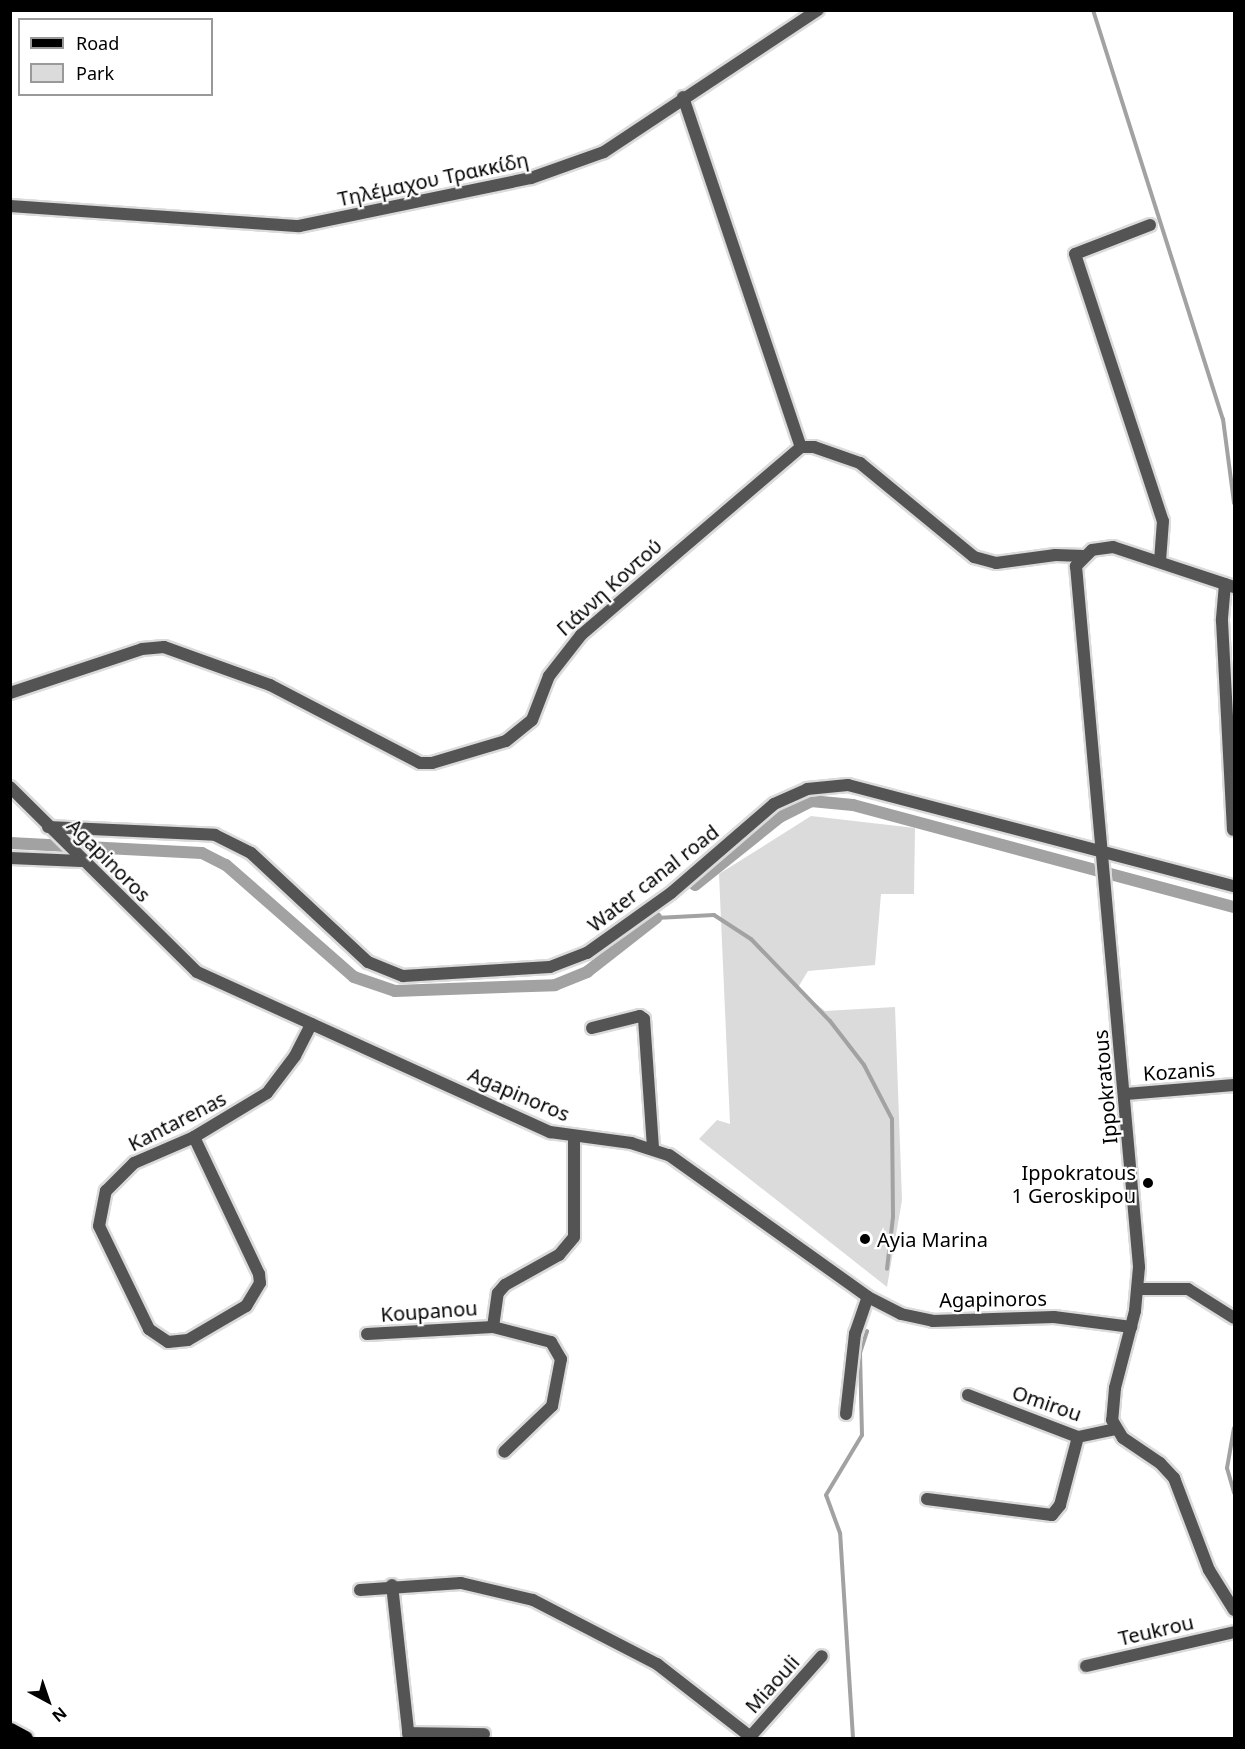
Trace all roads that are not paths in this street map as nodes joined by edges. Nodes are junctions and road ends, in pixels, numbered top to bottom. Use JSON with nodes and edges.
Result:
{"nodes":[{"id":1,"x":818,"y":10,"type":"edge"},
{"id":2,"x":683,"y":97,"type":"junction"},
{"id":3,"x":10,"y":206,"type":"edge"},
{"id":4,"x":1150,"y":225,"type":"dead end"},
{"id":5,"x":801,"y":447,"type":"junction"},
{"id":6,"x":1084,"y":556,"type":"junction"},
{"id":7,"x":1160,"y":561,"type":"junction"},
{"id":8,"x":1230,"y":586,"type":"edge"},
{"id":9,"x":10,"y":693,"type":"edge"},
{"id":10,"x":10,"y":787,"type":"edge"},
{"id":11,"x":52,"y":830,"type":"junction"},
{"id":12,"x":1233,"y":830,"type":"dead end"},
{"id":13,"x":77,"y":857,"type":"junction"},
{"id":14,"x":1101,"y":857,"type":"junction"},
{"id":15,"x":10,"y":858,"type":"edge"},
{"id":16,"x":1234,"y":886,"type":"edge"},
{"id":17,"x":311,"y":1024,"type":"junction"},
{"id":18,"x":592,"y":1028,"type":"dead end"},
{"id":19,"x":1234,"y":1085,"type":"edge"},
{"id":20,"x":1126,"y":1094,"type":"junction"},
{"id":21,"x":194,"y":1137,"type":"junction"},
{"id":22,"x":574,"y":1137,"type":"junction"},
{"id":23,"x":653,"y":1148,"type":"junction"},
{"id":24,"x":1138,"y":1289,"type":"junction"},
{"id":25,"x":868,"y":1297,"type":"junction"},
{"id":26,"x":1234,"y":1318,"type":"edge"},
{"id":27,"x":493,"y":1326,"type":"junction"},
{"id":28,"x":1131,"y":1327,"type":"junction"},
{"id":29,"x":367,"y":1335,"type":"dead end"},
{"id":30,"x":968,"y":1395,"type":"dead end"},
{"id":31,"x":846,"y":1414,"type":"dead end"},
{"id":32,"x":1115,"y":1428,"type":"junction"},
{"id":33,"x":1078,"y":1437,"type":"junction"},
{"id":34,"x":504,"y":1452,"type":"dead end"},
{"id":35,"x":927,"y":1499,"type":"dead end"},
{"id":36,"x":392,"y":1585,"type":"junction"},
{"id":37,"x":360,"y":1590,"type":"dead end"},
{"id":38,"x":1234,"y":1610,"type":"edge"},
{"id":39,"x":1234,"y":1632,"type":"edge"},
{"id":40,"x":822,"y":1656,"type":"dead end"},
{"id":41,"x":1086,"y":1665,"type":"dead end"},
{"id":42,"x":10,"y":1730,"type":"edge"},
{"id":43,"x":484,"y":1734,"type":"dead end"},
{"id":44,"x":408,"y":1736,"type":"edge"},
{"id":45,"x":25,"y":1738,"type":"edge"},
{"id":46,"x":751,"y":1738,"type":"edge"}],
"edges":[{"from":1,"to":2,"type":"street","name":"Τηλέμαχου Τρακκίδη"},
{"from":2,"to":3,"type":"street","name":"Τηλέμαχου Τρακκίδη"},
{"from":2,"to":5,"type":"street"},
{"from":4,"to":7,"type":"street"},
{"from":5,"to":6,"type":"street"},
{"from":5,"to":9,"type":"street","name":"Γιάννη Κοντού"},
{"from":6,"to":7,"type":"street"},
{"from":6,"to":14,"type":"street","name":"Ippokratous"},
{"from":7,"to":8,"type":"street"},
{"from":8,"to":12,"type":"street"},
{"from":10,"to":11,"type":"street","name":"Agapinoros"},
{"from":11,"to":13,"type":"street","name":"Agapinoros"},
{"from":11,"to":14,"type":"street","name":"Water canal road"},
{"from":13,"to":15,"type":"street"},
{"from":13,"to":17,"type":"street","name":"Agapinoros"},
{"from":14,"to":16,"type":"street","name":"Water canal road"},
{"from":14,"to":20,"type":"street","name":"Ippokratous"},
{"from":17,"to":21,"type":"street","name":"Kantarenas"},
{"from":17,"to":22,"type":"street","name":"Agapinoros"},
{"from":18,"to":23,"type":"street"},
{"from":19,"to":20,"type":"street","name":"Kozanis"},
{"from":20,"to":24,"type":"street","name":"Ippokratous"},
{"from":21,"to":21,"type":"street","name":"Kantarenas"},
{"from":22,"to":23,"type":"street","name":"Agapinoros"},
{"from":22,"to":27,"type":"street","name":"Koupanou"},
{"from":23,"to":25,"type":"street","name":"Agapinoros"},
{"from":24,"to":26,"type":"street"},
{"from":24,"to":28,"type":"street","name":"Ippokratous"},
{"from":25,"to":28,"type":"street","name":"Agapinoros"},
{"from":25,"to":31,"type":"street"},
{"from":27,"to":29,"type":"street","name":"Koupanou"},
{"from":27,"to":34,"type":"street","name":"Koupanou"},
{"from":28,"to":32,"type":"street","name":"Ippokratous"},
{"from":30,"to":33,"type":"street","name":"Omirou"},
{"from":32,"to":33,"type":"street","name":"Omirou"},
{"from":32,"to":38,"type":"street"},
{"from":33,"to":35,"type":"street"},
{"from":36,"to":37,"type":"street"},
{"from":36,"to":44,"type":"street"},
{"from":36,"to":46,"type":"street"},
{"from":39,"to":41,"type":"street","name":"Teukrou"},
{"from":40,"to":46,"type":"street","name":"Miaouli"},
{"from":42,"to":45,"type":"main road"},
{"from":43,"to":44,"type":"street"}]}
